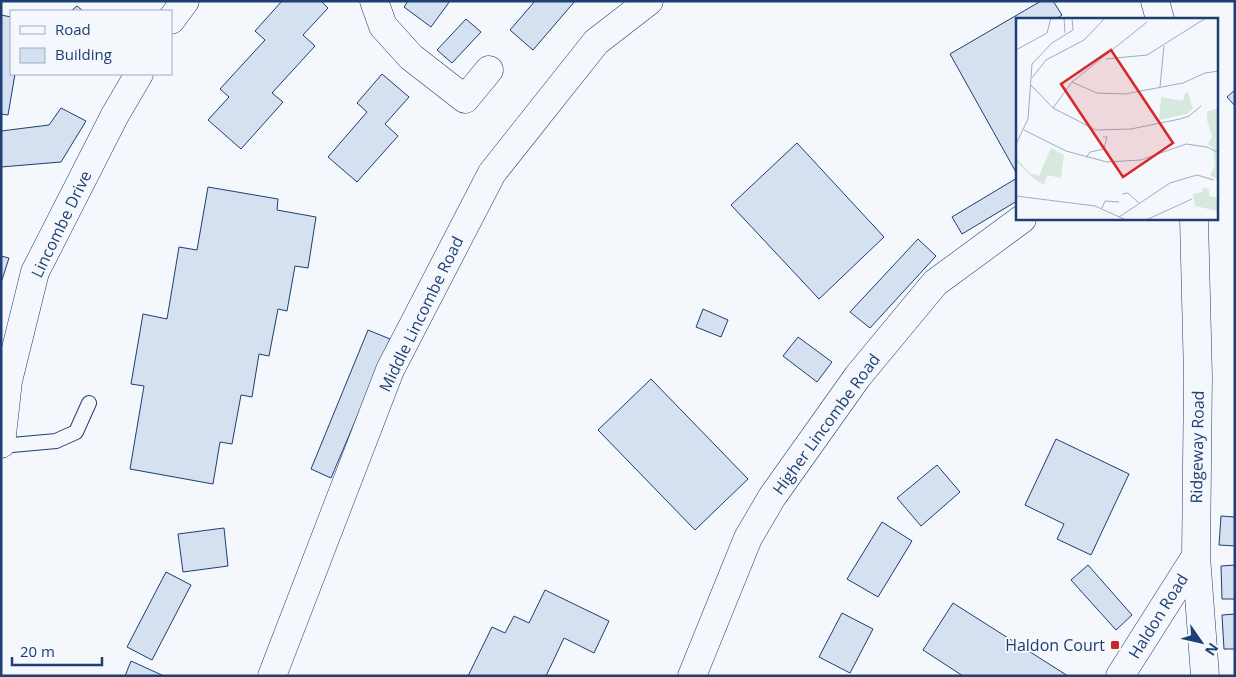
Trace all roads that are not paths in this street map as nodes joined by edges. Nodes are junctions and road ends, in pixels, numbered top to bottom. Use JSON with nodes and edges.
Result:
{"nodes":[{"id":1,"x":185,"y":1,"type":"edge"},
{"id":2,"x":374,"y":1,"type":"edge"},
{"id":3,"x":649,"y":1,"type":"edge"},
{"id":4,"x":1155,"y":1,"type":"edge"},
{"id":5,"x":1160,"y":18,"type":"edge"},
{"id":6,"x":172,"y":19,"type":"edge"},
{"id":7,"x":489,"y":70,"type":"dead end"},
{"id":8,"x":138,"y":75,"type":"edge"},
{"id":9,"x":1021,"y":220,"type":"edge"},
{"id":10,"x":1194,"y":220,"type":"edge"},
{"id":11,"x":89,"y":404,"type":"dead end"},
{"id":12,"x":1,"y":445,"type":"edge"},
{"id":13,"x":1196,"y":556,"type":"junction"},
{"id":14,"x":272,"y":676,"type":"edge"},
{"id":15,"x":692,"y":676,"type":"edge"},
{"id":16,"x":1120,"y":676,"type":"edge"},
{"id":17,"x":1205,"y":676,"type":"edge"}],
"edges":[{"from":1,"to":6,"type":"street"},
{"from":2,"to":7,"type":"street"},
{"from":3,"to":14,"type":"street","name":"Middle Lincombe Road"},
{"from":4,"to":5,"type":"street"},
{"from":8,"to":12,"type":"street","name":"Lincombe Drive"},
{"from":9,"to":15,"type":"street","name":"Higher Lincombe Road"},
{"from":10,"to":13,"type":"street","name":"Ridgeway Road"},
{"from":11,"to":12,"type":"lane"},
{"from":13,"to":16,"type":"street","name":"Haldon Road"},
{"from":13,"to":17,"type":"street","name":"Ridgeway Road"}]}
